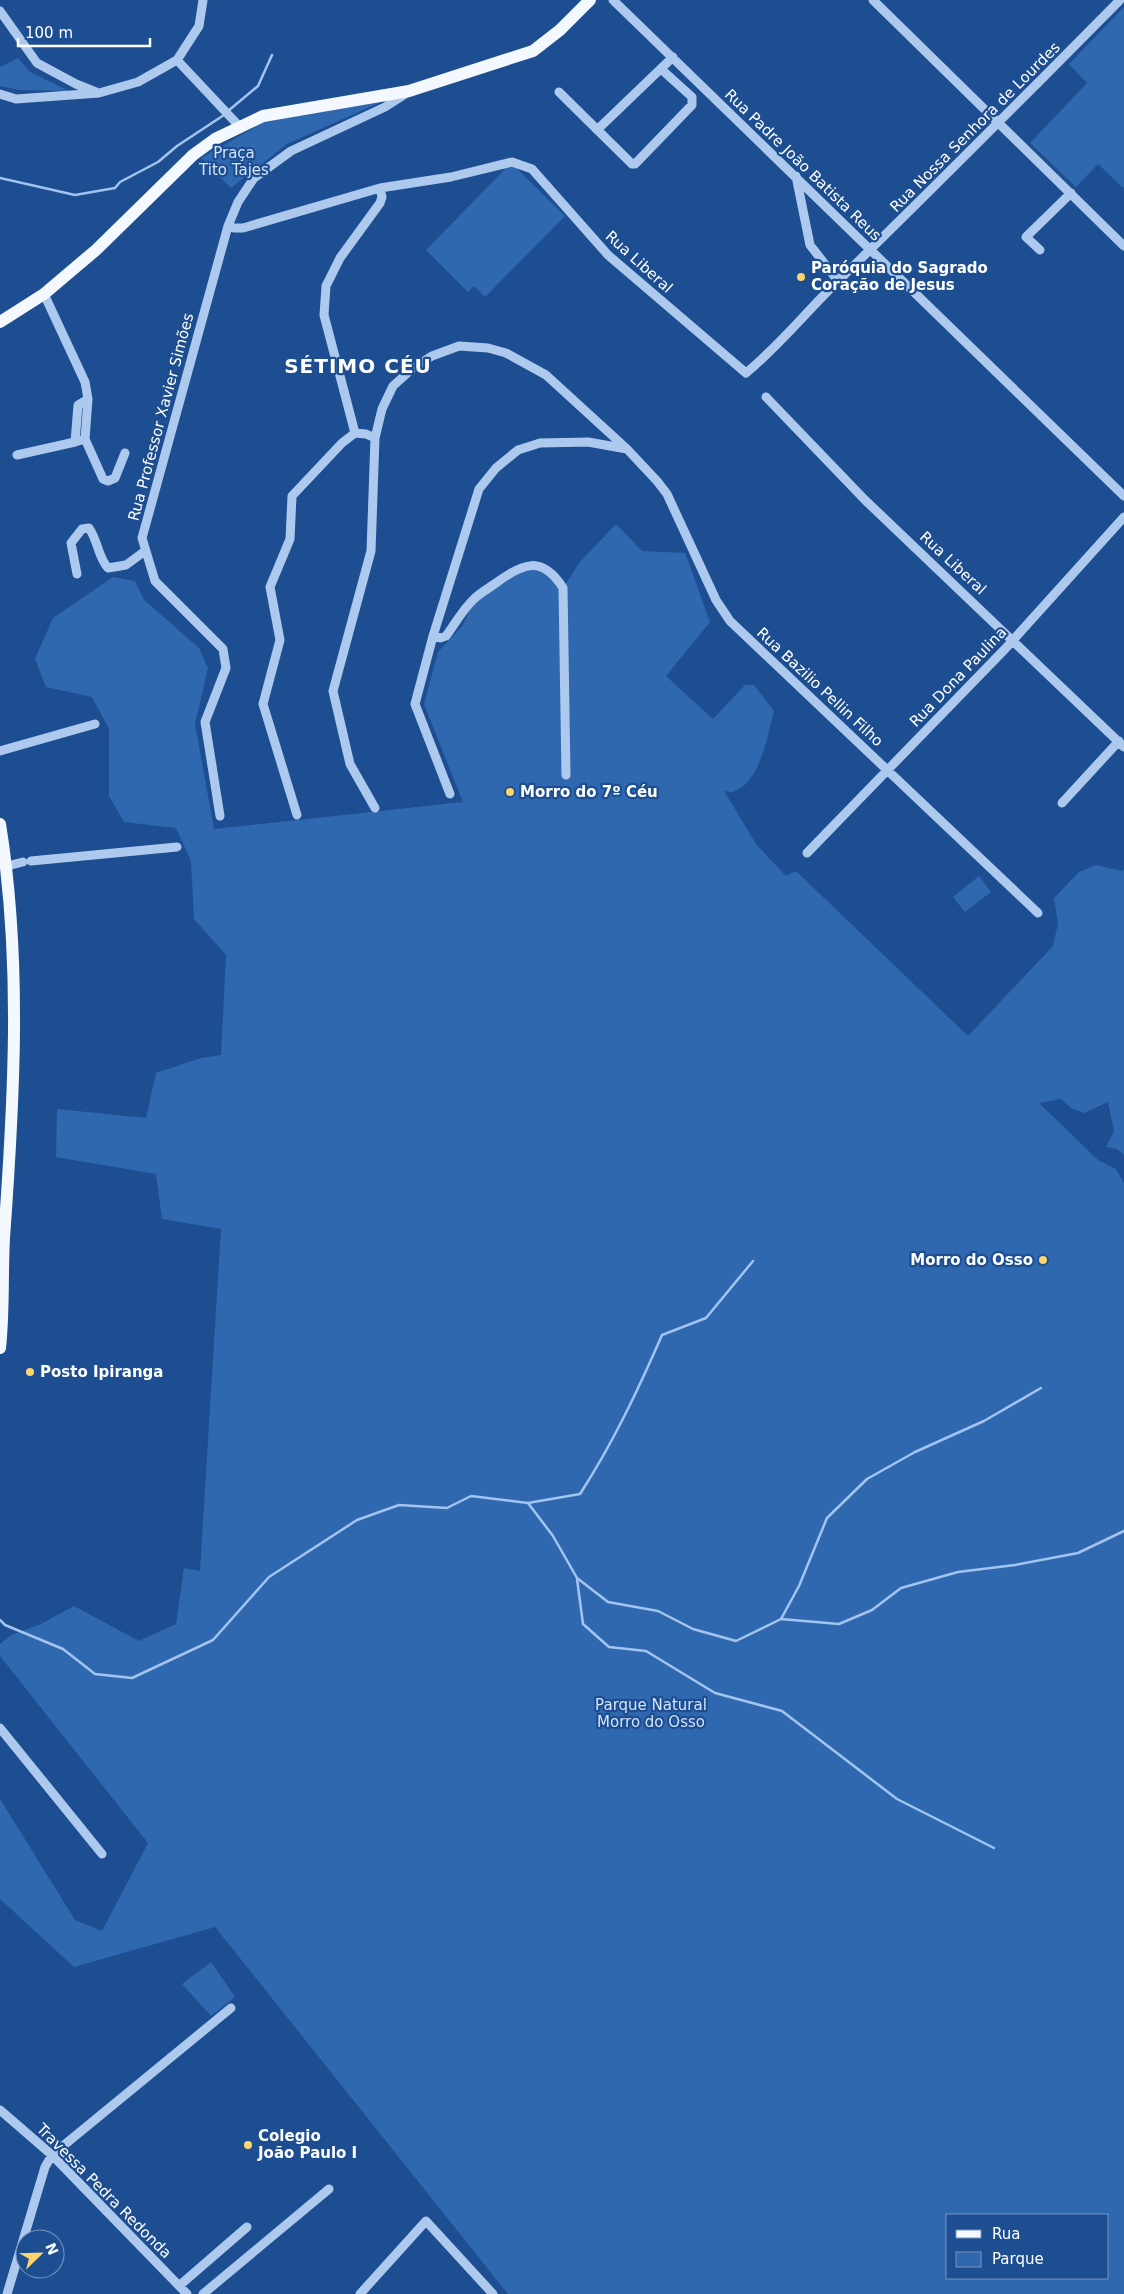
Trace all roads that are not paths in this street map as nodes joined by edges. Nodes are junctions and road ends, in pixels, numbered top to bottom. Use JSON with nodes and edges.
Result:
{"nodes":[{"id":1,"x":203,"y":0,"type":"edge"},
{"id":2,"x":590,"y":0,"type":"edge"},
{"id":3,"x":613,"y":0,"type":"edge"},
{"id":4,"x":873,"y":0,"type":"edge"},
{"id":5,"x":1120,"y":0,"type":"edge"},
{"id":6,"x":0,"y":12,"type":"edge"},
{"id":7,"x":673,"y":57,"type":"junction"},
{"id":8,"x":177,"y":60,"type":"junction"},
{"id":9,"x":660,"y":69,"type":"junction"},
{"id":10,"x":409,"y":91,"type":"junction"},
{"id":11,"x":559,"y":92,"type":"dead end"},
{"id":12,"x":99,"y":93,"type":"junction"},
{"id":13,"x":0,"y":94,"type":"edge"},
{"id":14,"x":999,"y":123,"type":"junction"},
{"id":15,"x":237,"y":124,"type":"junction"},
{"id":16,"x":597,"y":130,"type":"junction"},
{"id":17,"x":796,"y":176,"type":"junction"},
{"id":18,"x":380,"y":188,"type":"junction"},
{"id":19,"x":1071,"y":194,"type":"junction"},
{"id":20,"x":228,"y":226,"type":"junction"},
{"id":21,"x":1124,"y":246,"type":"edge"},
{"id":22,"x":871,"y":250,"type":"junction"},
{"id":23,"x":1040,"y":250,"type":"dead end"},
{"id":24,"x":838,"y":281,"type":"junction"},
{"id":25,"x":44,"y":294,"type":"junction"},
{"id":26,"x":0,"y":322,"type":"edge"},
{"id":27,"x":746,"y":373,"type":"joint"},
{"id":28,"x":766,"y":396,"type":"dead end"},
{"id":29,"x":88,"y":399,"type":"junction"},
{"id":30,"x":355,"y":434,"type":"junction"},
{"id":31,"x":375,"y":438,"type":"junction"},
{"id":32,"x":85,"y":439,"type":"junction"},
{"id":33,"x":75,"y":442,"type":"junction"},
{"id":34,"x":627,"y":449,"type":"junction"},
{"id":35,"x":125,"y":453,"type":"dead end"},
{"id":36,"x":18,"y":455,"type":"dead end"},
{"id":37,"x":1124,"y":496,"type":"edge"},
{"id":38,"x":1124,"y":517,"type":"edge"},
{"id":39,"x":145,"y":551,"type":"junction"},
{"id":40,"x":77,"y":574,"type":"dead end"},
{"id":41,"x":433,"y":636,"type":"junction"},
{"id":42,"x":1014,"y":640,"type":"junction"},
{"id":43,"x":95,"y":724,"type":"dead end"},
{"id":44,"x":1121,"y":744,"type":"edge"},
{"id":45,"x":0,"y":751,"type":"edge"},
{"id":46,"x":888,"y":770,"type":"junction"},
{"id":47,"x":566,"y":774,"type":"dead end"},
{"id":48,"x":450,"y":794,"type":"dead end"},
{"id":49,"x":1062,"y":803,"type":"dead end"},
{"id":50,"x":375,"y":808,"type":"dead end"},
{"id":51,"x":297,"y":815,"type":"dead end"},
{"id":52,"x":220,"y":816,"type":"dead end"},
{"id":53,"x":0,"y":824,"type":"edge"},
{"id":54,"x":177,"y":847,"type":"dead end"},
{"id":55,"x":807,"y":853,"type":"dead end"},
{"id":56,"x":7,"y":866,"type":"junction"},
{"id":57,"x":1038,"y":913,"type":"dead end"},
{"id":58,"x":0,"y":1348,"type":"edge"},
{"id":59,"x":0,"y":1728,"type":"edge"},
{"id":60,"x":102,"y":1854,"type":"dead end"},
{"id":61,"x":231,"y":2008,"type":"dead end"},
{"id":62,"x":0,"y":2110,"type":"edge"},
{"id":63,"x":52,"y":2155,"type":"junction"},
{"id":64,"x":329,"y":2189,"type":"dead end"},
{"id":65,"x":247,"y":2227,"type":"dead end"},
{"id":66,"x":179,"y":2286,"type":"junction"},
{"id":67,"x":7,"y":2294,"type":"edge"},
{"id":68,"x":187,"y":2294,"type":"edge"},
{"id":69,"x":203,"y":2294,"type":"edge"},
{"id":70,"x":360,"y":2294,"type":"edge"},
{"id":71,"x":493,"y":2294,"type":"edge"}],
"edges":[{"from":1,"to":8,"type":"street"},
{"from":2,"to":10,"type":"main road"},
{"from":3,"to":7,"type":"street","name":"Rua Padre João Batista Reus"},
{"from":4,"to":14,"type":"street"},
{"from":5,"to":14,"type":"street","name":"Rua Nossa Senhora de Lourdes"},
{"from":6,"to":12,"type":"street"},
{"from":7,"to":9,"type":"street"},
{"from":7,"to":17,"type":"street","name":"Rua Padre João Batista Reus"},
{"from":8,"to":12,"type":"street"},
{"from":8,"to":15,"type":"street"},
{"from":9,"to":16,"type":"street"},
{"from":9,"to":16,"type":"street"},
{"from":10,"to":15,"type":"main road"},
{"from":10,"to":20,"type":"street","name":"Rua Professor Xavier Simões"},
{"from":11,"to":16,"type":"street"},
{"from":12,"to":13,"type":"street"},
{"from":14,"to":19,"type":"street"},
{"from":14,"to":22,"type":"street","name":"Rua Nossa Senhora de Lourdes"},
{"from":15,"to":25,"type":"main road"},
{"from":17,"to":22,"type":"street","name":"Rua Padre João Batista Reus"},
{"from":17,"to":24,"type":"street"},
{"from":18,"to":20,"type":"street"},
{"from":18,"to":27,"type":"street","name":"Rua Liberal"},
{"from":18,"to":30,"type":"street"},
{"from":19,"to":21,"type":"street"},
{"from":19,"to":23,"type":"street"},
{"from":20,"to":39,"type":"street","name":"Rua Professor Xavier Simões"},
{"from":22,"to":24,"type":"street","name":"Rua Nossa Senhora de Lourdes"},
{"from":22,"to":37,"type":"street","name":"Rua Padre João Batista Reus"},
{"from":24,"to":27,"type":"street","name":"Rua Nossa Senhora de Lourdes"},
{"from":25,"to":26,"type":"main road"},
{"from":25,"to":29,"type":"street"},
{"from":28,"to":42,"type":"street","name":"Rua Liberal"},
{"from":29,"to":32,"type":"street"},
{"from":29,"to":33,"type":"street"},
{"from":30,"to":31,"type":"street"},
{"from":30,"to":51,"type":"street"},
{"from":31,"to":34,"type":"street","name":"Rua Bazilio Pellin Filho"},
{"from":31,"to":50,"type":"street","name":"Rua Bazilio Pellin Filho"},
{"from":32,"to":33,"type":"street"},
{"from":32,"to":35,"type":"street"},
{"from":33,"to":36,"type":"street"},
{"from":34,"to":41,"type":"street"},
{"from":34,"to":46,"type":"street","name":"Rua Bazilio Pellin Filho"},
{"from":38,"to":42,"type":"street","name":"Rua Dona Paulina"},
{"from":39,"to":40,"type":"street"},
{"from":39,"to":52,"type":"street","name":"Rua Professor Xavier Simões"},
{"from":41,"to":47,"type":"street"},
{"from":41,"to":48,"type":"street"},
{"from":42,"to":44,"type":"street","name":"Rua Liberal"},
{"from":42,"to":46,"type":"street","name":"Rua Dona Paulina"},
{"from":43,"to":45,"type":"street"},
{"from":44,"to":49,"type":"street"},
{"from":46,"to":55,"type":"street","name":"Rua Dona Paulina"},
{"from":46,"to":57,"type":"street","name":"Rua Bazilio Pellin Filho"},
{"from":53,"to":56,"type":"main road"},
{"from":54,"to":56,"type":"street"},
{"from":56,"to":58,"type":"main road"},
{"from":59,"to":60,"type":"street"},
{"from":61,"to":63,"type":"street"},
{"from":62,"to":63,"type":"street","name":"Travessa Pedra Redonda"},
{"from":63,"to":66,"type":"street","name":"Travessa Pedra Redonda"},
{"from":63,"to":67,"type":"street"},
{"from":64,"to":69,"type":"street"},
{"from":65,"to":66,"type":"street"},
{"from":66,"to":68,"type":"street","name":"Travessa Pedra Redonda"},
{"from":70,"to":71,"type":"street"}]}
